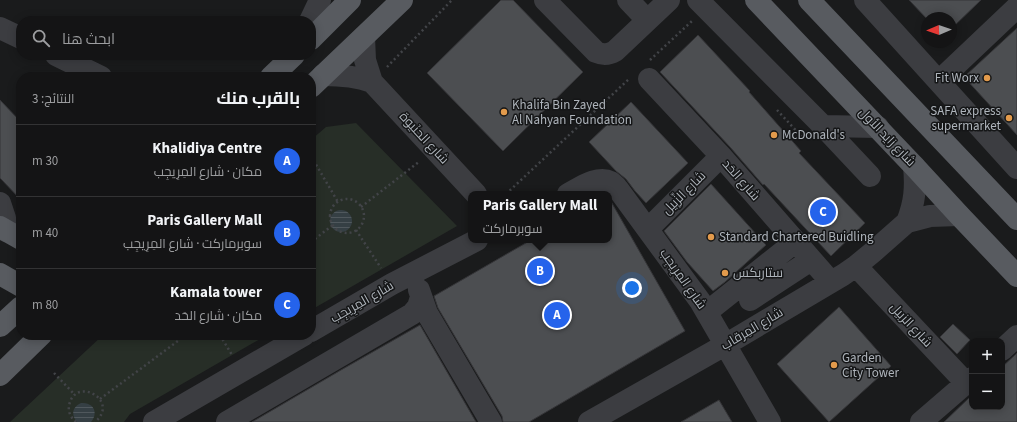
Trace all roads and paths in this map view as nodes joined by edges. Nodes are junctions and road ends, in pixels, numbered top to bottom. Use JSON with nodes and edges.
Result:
{"nodes":[{"id":1,"x":320,"y":0,"type":"edge"},
{"id":2,"x":350,"y":0,"type":"edge"},
{"id":3,"x":402,"y":0,"type":"edge"},
{"id":4,"x":452,"y":0,"type":"edge"},
{"id":5,"x":545,"y":0,"type":"edge"},
{"id":6,"x":628,"y":0,"type":"edge"},
{"id":7,"x":669,"y":0,"type":"edge"},
{"id":8,"x":756,"y":0,"type":"edge"},
{"id":9,"x":809,"y":0,"type":"edge"},
{"id":10,"x":865,"y":0,"type":"edge"},
{"id":11,"x":1017,"y":7,"type":"edge"},
{"id":12,"x":696,"y":10,"type":"edge"},
{"id":13,"x":312,"y":16,"type":"edge"},
{"id":14,"x":647,"y":20,"type":"junction"},
{"id":15,"x":0,"y":28,"type":"edge"},
{"id":16,"x":316,"y":34,"type":"edge"},
{"id":17,"x":16,"y":36,"type":"edge"},
{"id":18,"x":364,"y":37,"type":"junction"},
{"id":19,"x":66,"y":60,"type":"edge"},
{"id":20,"x":289,"y":60,"type":"edge"},
{"id":21,"x":91,"y":72,"type":"edge"},
{"id":22,"x":276,"y":72,"type":"edge"},
{"id":23,"x":643,"y":73,"type":"junction"},
{"id":24,"x":317,"y":81,"type":"edge"},
{"id":25,"x":939,"y":81,"type":"junction"},
{"id":26,"x":372,"y":82,"type":"junction"},
{"id":27,"x":822,"y":126,"type":"junction"},
{"id":28,"x":878,"y":127,"type":"junction"},
{"id":29,"x":435,"y":150,"type":"junction"},
{"id":30,"x":721,"y":156,"type":"junction"},
{"id":31,"x":316,"y":165,"type":"edge"},
{"id":32,"x":914,"y":166,"type":"junction"},
{"id":33,"x":1017,"y":168,"type":"edge"},
{"id":34,"x":870,"y":176,"type":"dead end"},
{"id":35,"x":473,"y":191,"type":"edge"},
{"id":36,"x":509,"y":191,"type":"edge"},
{"id":37,"x":574,"y":191,"type":"edge"},
{"id":38,"x":338,"y":202,"type":"junction"},
{"id":39,"x":0,"y":203,"type":"edge"},
{"id":40,"x":361,"y":207,"type":"junction"},
{"id":41,"x":959,"y":215,"type":"junction"},
{"id":42,"x":1017,"y":220,"type":"edge"},
{"id":43,"x":907,"y":222,"type":"junction"},
{"id":44,"x":333,"y":225,"type":"junction"},
{"id":45,"x":648,"y":229,"type":"junction"},
{"id":46,"x":356,"y":230,"type":"junction"},
{"id":47,"x":9,"y":232,"type":"edge"},
{"id":48,"x":316,"y":238,"type":"edge"},
{"id":49,"x":795,"y":242,"type":"junction"},
{"id":50,"x":471,"y":243,"type":"edge"},
{"id":51,"x":811,"y":260,"type":"junction"},
{"id":52,"x":856,"y":266,"type":"junction"},
{"id":53,"x":414,"y":272,"type":"junction"},
{"id":54,"x":0,"y":274,"type":"edge"},
{"id":55,"x":1017,"y":276,"type":"edge"},
{"id":56,"x":831,"y":282,"type":"junction"},
{"id":57,"x":16,"y":283,"type":"edge"},
{"id":58,"x":392,"y":284,"type":"junction"},
{"id":59,"x":421,"y":296,"type":"junction"},
{"id":60,"x":750,"y":300,"type":"dead end"},
{"id":61,"x":16,"y":311,"type":"edge"},
{"id":62,"x":707,"y":312,"type":"junction"},
{"id":63,"x":0,"y":326,"type":"edge"},
{"id":64,"x":316,"y":328,"type":"edge"},
{"id":65,"x":1017,"y":336,"type":"edge"},
{"id":66,"x":36,"y":340,"type":"edge"},
{"id":67,"x":179,"y":340,"type":"edge"},
{"id":68,"x":295,"y":340,"type":"edge"},
{"id":69,"x":725,"y":345,"type":"junction"},
{"id":70,"x":1005,"y":347,"type":"edge"},
{"id":71,"x":54,"y":373,"type":"dead end"},
{"id":72,"x":0,"y":375,"type":"edge"},
{"id":73,"x":969,"y":381,"type":"edge"},
{"id":74,"x":75,"y":395,"type":"junction"},
{"id":75,"x":100,"y":399,"type":"junction"},
{"id":76,"x":74,"y":421,"type":"edge"},
{"id":77,"x":100,"y":421,"type":"edge"},
{"id":78,"x":95,"y":422,"type":"edge"},
{"id":79,"x":154,"y":422,"type":"edge"},
{"id":80,"x":227,"y":422,"type":"edge"},
{"id":81,"x":490,"y":422,"type":"edge"},
{"id":82,"x":589,"y":422,"type":"edge"},
{"id":83,"x":770,"y":422,"type":"edge"},
{"id":84,"x":920,"y":422,"type":"edge"}],
"edges":[{"from":1,"to":13,"type":"street"},
{"from":2,"to":16,"type":"main road"},
{"from":3,"to":18,"type":"main road"},
{"from":4,"to":26,"type":"path"},
{"from":5,"to":14,"type":"street"},
{"from":6,"to":14,"type":"street"},
{"from":7,"to":14,"type":"street"},
{"from":8,"to":28,"type":"main road","name":"شارع زايد الأول"},
{"from":9,"to":42,"type":"main road"},
{"from":10,"to":25,"type":"street"},
{"from":11,"to":25,"type":"street"},
{"from":12,"to":23,"type":"path"},
{"from":12,"to":27,"type":"street"},
{"from":15,"to":17,"type":"street"},
{"from":18,"to":24,"type":"main road"},
{"from":18,"to":26,"type":"street","name":"شارع الحنَيوة"},
{"from":19,"to":21,"type":"street"},
{"from":20,"to":22,"type":"main road"},
{"from":23,"to":30,"type":"street","name":"شارع الحَد"},
{"from":23,"to":36,"type":"path"},
{"from":24,"to":26,"type":"street"},
{"from":25,"to":33,"type":"street"},
{"from":26,"to":29,"type":"street","name":"شارع الحنَيوة"},
{"from":27,"to":28,"type":"street"},
{"from":27,"to":34,"type":"street"},
{"from":28,"to":32,"type":"main road","name":"شارع زايد الأول"},
{"from":29,"to":35,"type":"street","name":"شارع الحنَيوة"},
{"from":29,"to":40,"type":"path"},
{"from":30,"to":45,"type":"street","name":"شارع الزِّبِيل"},
{"from":30,"to":49,"type":"street","name":"شارع الحَد"},
{"from":31,"to":38,"type":"path"},
{"from":32,"to":41,"type":"main road","name":"شارع زايد الأول"},
{"from":32,"to":43,"type":"street"},
{"from":37,"to":45,"type":"street","name":"شارع المِرِيجِب"},
{"from":38,"to":40,"type":"path"},
{"from":38,"to":44,"type":"path"},
{"from":39,"to":47,"type":"street"},
{"from":40,"to":46,"type":"path"},
{"from":41,"to":43,"type":"street","name":"شارع المِرقاب"},
{"from":41,"to":55,"type":"main road","name":"شارع زايد الأول"},
{"from":43,"to":52,"type":"street","name":"شارع المِرقاب"},
{"from":44,"to":46,"type":"path"},
{"from":44,"to":48,"type":"path"},
{"from":45,"to":62,"type":"street","name":"شارع المِرِيجِب"},
{"from":46,"to":58,"type":"path"},
{"from":49,"to":51,"type":"street","name":"شارع الحَد"},
{"from":49,"to":62,"type":"street"},
{"from":50,"to":53,"type":"street","name":"شارع المِرِيجِب"},
{"from":51,"to":56,"type":"street","name":"شارع الحَد"},
{"from":51,"to":60,"type":"street"},
{"from":52,"to":56,"type":"street","name":"شارع المِرقاب"},
{"from":52,"to":73,"type":"street","name":"شارع الزبيل"},
{"from":53,"to":58,"type":"street","name":"شارع المِرِيجِب"},
{"from":53,"to":59,"type":"street"},
{"from":54,"to":57,"type":"main road"},
{"from":56,"to":69,"type":"street","name":"شارع المِرقاب"},
{"from":58,"to":64,"type":"street","name":"شارع المِرِيجِب"},
{"from":59,"to":80,"type":"street"},
{"from":59,"to":81,"type":"street"},
{"from":61,"to":63,"type":"main road"},
{"from":62,"to":69,"type":"street","name":"شارع المِرِيجِب"},
{"from":65,"to":70,"type":"street"},
{"from":66,"to":72,"type":"main road"},
{"from":67,"to":75,"type":"path"},
{"from":68,"to":79,"type":"street"},
{"from":69,"to":82,"type":"street","name":"شارع المِرقاب"},
{"from":69,"to":83,"type":"street","name":"شارع المِرِيجِب"},
{"from":71,"to":74,"type":"path"},
{"from":73,"to":84,"type":"street"},
{"from":74,"to":75,"type":"path"},
{"from":74,"to":76,"type":"path"},
{"from":75,"to":77,"type":"path"},
{"from":77,"to":78,"type":"path"}]}
